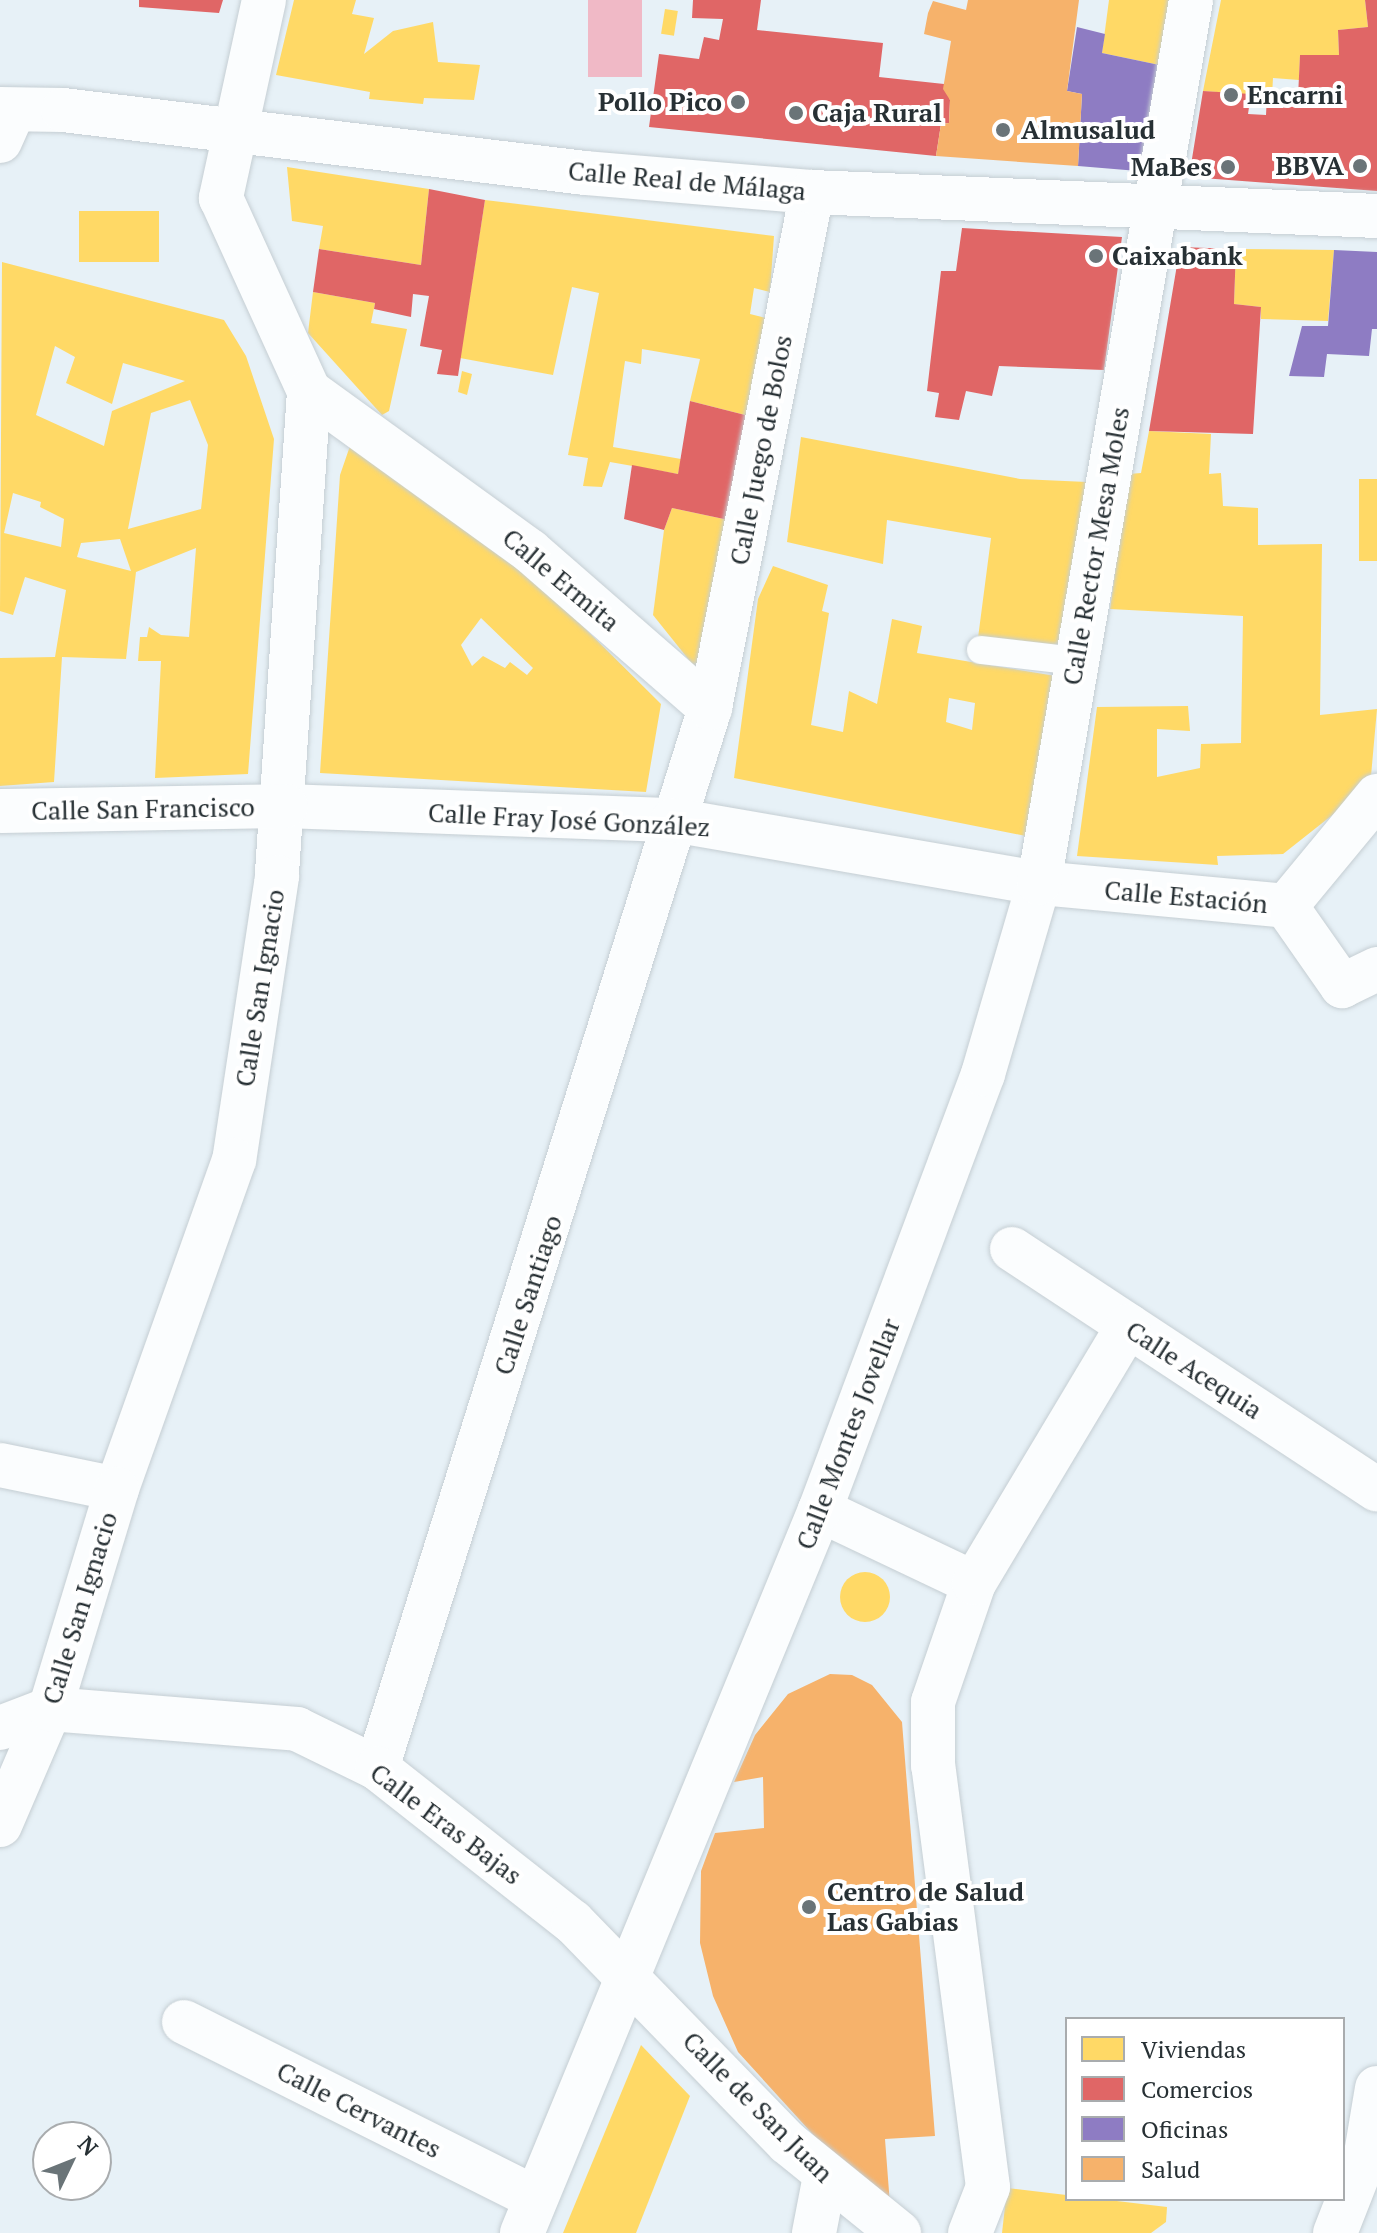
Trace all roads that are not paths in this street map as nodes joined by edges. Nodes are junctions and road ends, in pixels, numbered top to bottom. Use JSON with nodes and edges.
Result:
{"nodes":[{"id":1,"x":264,"y":0,"type":"edge"},
{"id":2,"x":1191,"y":0,"type":"edge"},
{"id":3,"x":5,"y":120,"type":"edge"},
{"id":4,"x":234,"y":131,"type":"junction"},
{"id":5,"x":812,"y":192,"type":"junction"},
{"id":6,"x":1153,"y":208,"type":"junction"},
{"id":7,"x":1377,"y":216,"type":"edge"},
{"id":8,"x":309,"y":391,"type":"junction"},
{"id":9,"x":981,"y":650,"type":"dead end"},
{"id":10,"x":1076,"y":661,"type":"junction"},
{"id":11,"x":710,"y":708,"type":"junction"},
{"id":12,"x":1377,"y":796,"type":"edge"},
{"id":13,"x":286,"y":806,"type":"junction"},
{"id":14,"x":0,"y":811,"type":"edge"},
{"id":15,"x":673,"y":820,"type":"junction"},
{"id":16,"x":1039,"y":883,"type":"junction"},
{"id":17,"x":1286,"y":906,"type":"junction"},
{"id":18,"x":1377,"y":969,"type":"edge"},
{"id":19,"x":1012,"y":1249,"type":"dead end"},
{"id":20,"x":1128,"y":1326,"type":"junction"},
{"id":21,"x":0,"y":1465,"type":"edge"},
{"id":22,"x":117,"y":1489,"type":"junction"},
{"id":23,"x":1377,"y":1490,"type":"edge"},
{"id":24,"x":820,"y":1510,"type":"junction"},
{"id":25,"x":974,"y":1583,"type":"junction"},
{"id":26,"x":50,"y":1709,"type":"junction"},
{"id":27,"x":0,"y":1728,"type":"edge"},
{"id":28,"x":377,"y":1768,"type":"junction"},
{"id":29,"x":0,"y":1825,"type":"edge"},
{"id":30,"x":625,"y":1972,"type":"junction"},
{"id":31,"x":184,"y":2022,"type":"dead end"},
{"id":32,"x":1377,"y":2088,"type":"edge"},
{"id":33,"x":825,"y":2176,"type":"junction"},
{"id":34,"x":528,"y":2215,"type":"edge"},
{"id":35,"x":814,"y":2233,"type":"edge"},
{"id":36,"x":899,"y":2233,"type":"edge"},
{"id":37,"x":970,"y":2233,"type":"edge"},
{"id":38,"x":1335,"y":2233,"type":"edge"}],
"edges":[{"from":1,"to":4,"type":"street","name":"Calle San Ignacio"},
{"from":2,"to":6,"type":"street","name":"Calle Rector Mesa Moles"},
{"from":3,"to":4,"type":"street","name":"Calle Real de Málaga"},
{"from":4,"to":5,"type":"street","name":"Calle Real de Málaga"},
{"from":4,"to":8,"type":"street","name":"Calle San Ignacio"},
{"from":5,"to":6,"type":"street","name":"Calle Real de Málaga"},
{"from":5,"to":11,"type":"street","name":"Calle Juego de Bolos"},
{"from":6,"to":7,"type":"street","name":"Calle Real de Málaga"},
{"from":6,"to":10,"type":"street","name":"Calle Rector Mesa Moles"},
{"from":8,"to":11,"type":"street","name":"Calle Ermita"},
{"from":8,"to":13,"type":"street","name":"Calle San Ignacio"},
{"from":9,"to":10,"type":"lane"},
{"from":10,"to":16,"type":"street","name":"Calle Rector Mesa Moles"},
{"from":11,"to":15,"type":"street"},
{"from":12,"to":17,"type":"street","name":"Calle Estación"},
{"from":13,"to":14,"type":"street","name":"Calle San Francisco"},
{"from":13,"to":15,"type":"street","name":"Calle Fray José González"},
{"from":13,"to":22,"type":"street","name":"Calle San Ignacio"},
{"from":15,"to":16,"type":"street","name":"Calle Fray José González"},
{"from":15,"to":28,"type":"street","name":"Calle Santiago"},
{"from":16,"to":17,"type":"street","name":"Calle Estación"},
{"from":16,"to":24,"type":"street","name":"Calle Montes Jovellar"},
{"from":17,"to":18,"type":"street"},
{"from":19,"to":20,"type":"street","name":"Calle Acequia"},
{"from":20,"to":23,"type":"street","name":"Calle Acequia"},
{"from":20,"to":25,"type":"street"},
{"from":21,"to":22,"type":"street"},
{"from":22,"to":26,"type":"street","name":"Calle San Ignacio"},
{"from":24,"to":25,"type":"street"},
{"from":24,"to":30,"type":"street","name":"Calle Montes Jovellar"},
{"from":25,"to":37,"type":"street"},
{"from":26,"to":27,"type":"street"},
{"from":26,"to":28,"type":"street","name":"Calle Eras Bajas"},
{"from":26,"to":29,"type":"street","name":"Calle San Ignacio"},
{"from":28,"to":30,"type":"street","name":"Calle Eras Bajas"},
{"from":30,"to":33,"type":"street","name":"Calle de San Juan"},
{"from":30,"to":34,"type":"street","name":"Calle Cervantes"},
{"from":31,"to":34,"type":"street","name":"Calle Cervantes"},
{"from":32,"to":38,"type":"street"},
{"from":33,"to":35,"type":"street"},
{"from":33,"to":36,"type":"street","name":"Calle de San Juan"}]}
